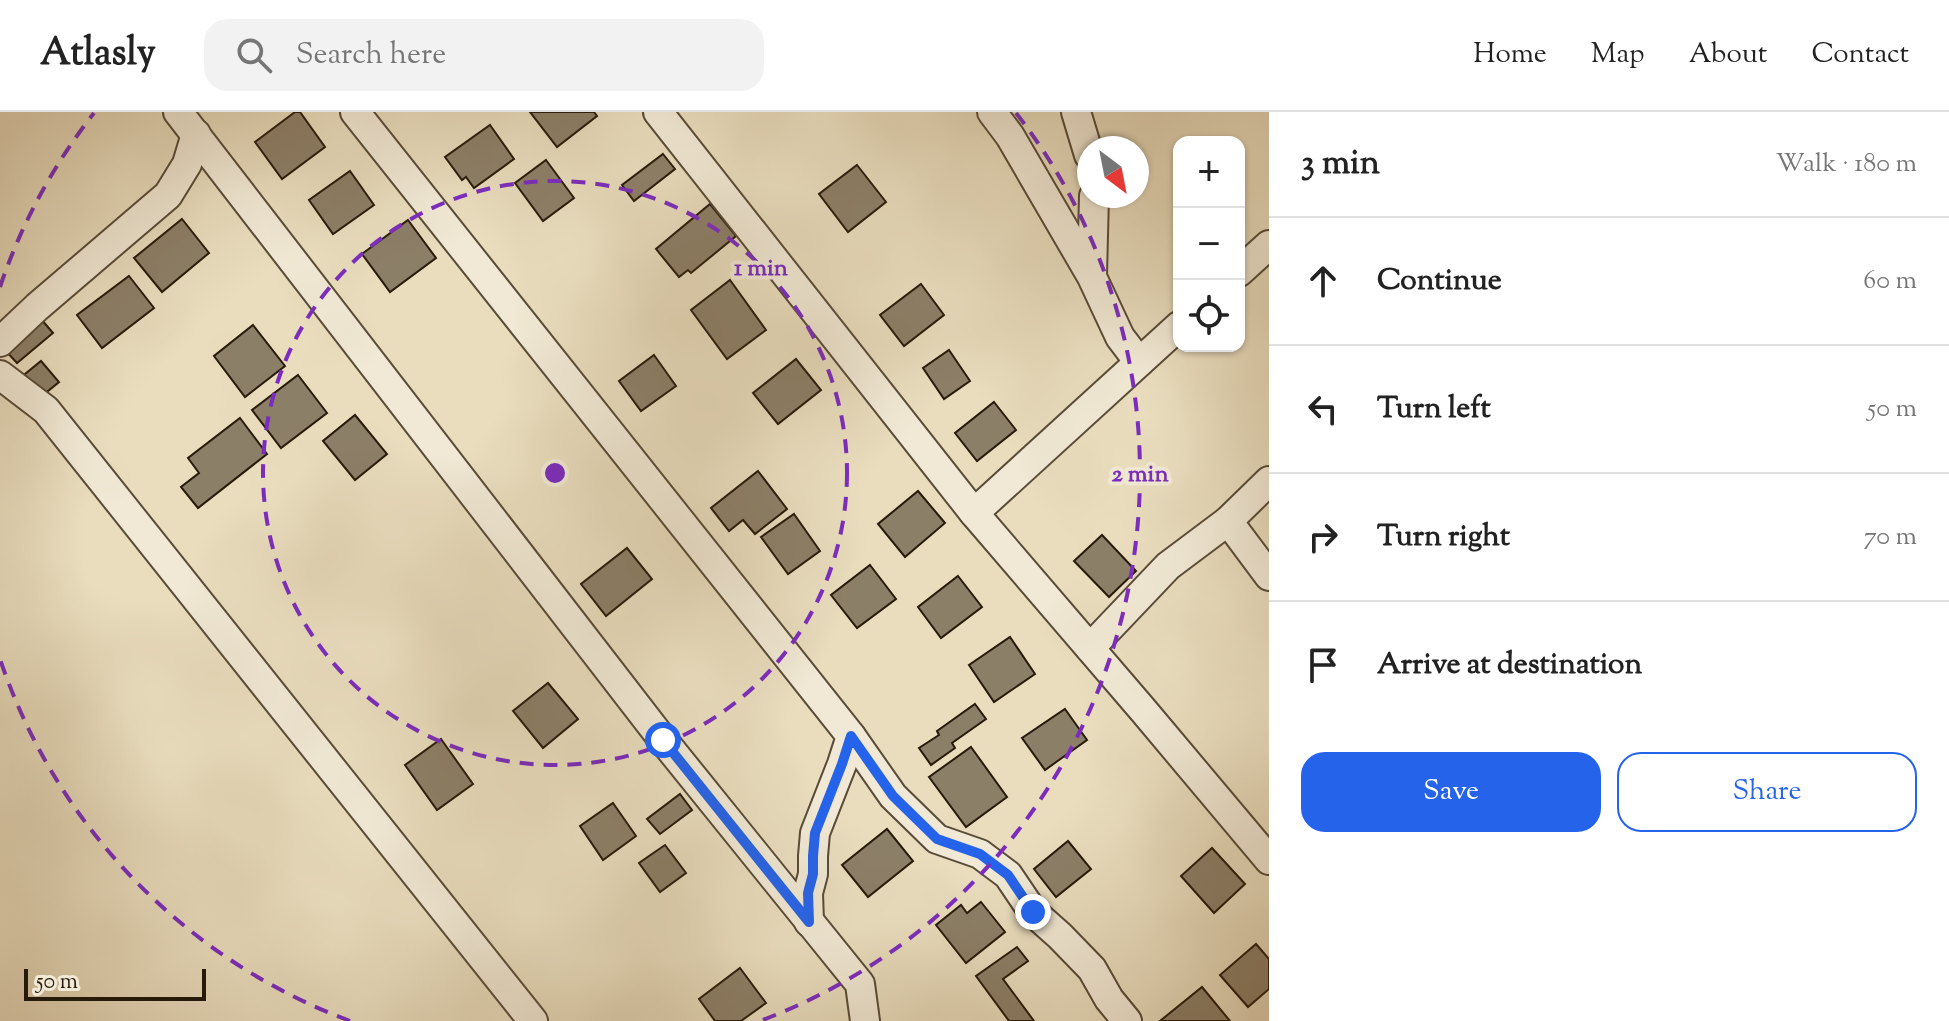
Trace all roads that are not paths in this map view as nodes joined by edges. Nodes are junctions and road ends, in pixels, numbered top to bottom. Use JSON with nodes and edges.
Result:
{"nodes":[{"id":1,"x":178,"y":112,"type":"edge"},
{"id":2,"x":355,"y":112,"type":"edge"},
{"id":3,"x":658,"y":112,"type":"edge"},
{"id":4,"x":992,"y":112,"type":"edge"},
{"id":5,"x":1076,"y":112,"type":"edge"},
{"id":6,"x":196,"y":134,"type":"junction"},
{"id":7,"x":1083,"y":136,"type":"edge"},
{"id":8,"x":1094,"y":208,"type":"edge"},
{"id":9,"x":1269,"y":245,"type":"edge"},
{"id":10,"x":1245,"y":267,"type":"edge"},
{"id":11,"x":1092,"y":277,"type":"junction"},
{"id":12,"x":1173,"y":331,"type":"edge"},
{"id":13,"x":0,"y":342,"type":"edge"},
{"id":14,"x":1139,"y":362,"type":"junction"},
{"id":15,"x":0,"y":375,"type":"edge"},
{"id":16,"x":1269,"y":481,"type":"edge"},
{"id":17,"x":974,"y":513,"type":"junction"},
{"id":18,"x":1228,"y":521,"type":"junction"},
{"id":19,"x":1269,"y":576,"type":"edge"},
{"id":20,"x":1090,"y":648,"type":"junction"},
{"id":21,"x":851,"y":736,"type":"junction"},
{"id":22,"x":1269,"y":860,"type":"edge"},
{"id":23,"x":809,"y":922,"type":"junction"},
{"id":24,"x":533,"y":1021,"type":"edge"},
{"id":25,"x":865,"y":1021,"type":"edge"},
{"id":26,"x":1127,"y":1021,"type":"edge"}],
"edges":[{"from":1,"to":6,"type":"street"},
{"from":2,"to":21,"type":"street"},
{"from":3,"to":17,"type":"street"},
{"from":4,"to":11,"type":"street"},
{"from":5,"to":7,"type":"street"},
{"from":6,"to":13,"type":"street"},
{"from":6,"to":23,"type":"street"},
{"from":8,"to":11,"type":"street"},
{"from":9,"to":10,"type":"street"},
{"from":11,"to":14,"type":"street"},
{"from":12,"to":14,"type":"street"},
{"from":14,"to":17,"type":"street"},
{"from":15,"to":24,"type":"street"},
{"from":16,"to":18,"type":"street"},
{"from":17,"to":20,"type":"street"},
{"from":18,"to":19,"type":"street"},
{"from":18,"to":20,"type":"street"},
{"from":20,"to":22,"type":"street"},
{"from":21,"to":23,"type":"street"},
{"from":21,"to":26,"type":"street"},
{"from":23,"to":25,"type":"street"}]}
